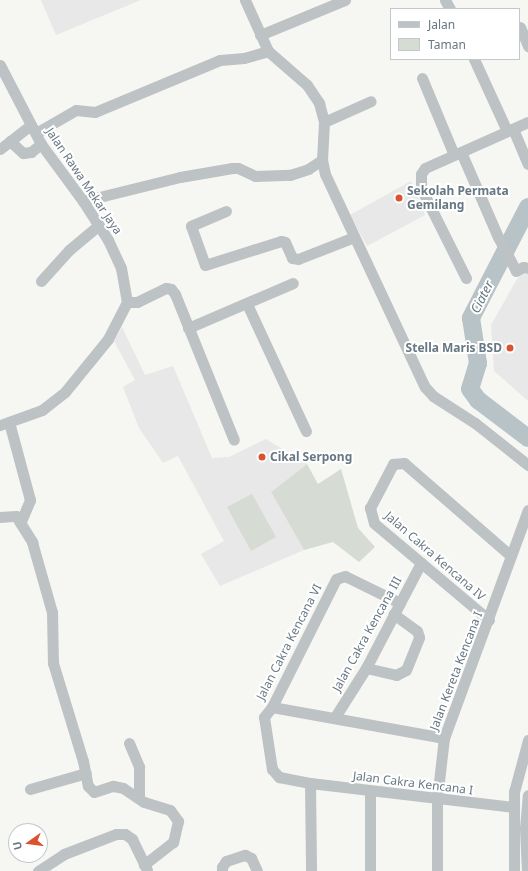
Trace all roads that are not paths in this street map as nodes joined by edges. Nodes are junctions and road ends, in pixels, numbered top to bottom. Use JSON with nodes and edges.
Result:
{"nodes":[{"id":1,"x":245,"y":0,"type":"edge"},
{"id":2,"x":345,"y":0,"type":"edge"},
{"id":3,"x":520,"y":27,"type":"edge"},
{"id":4,"x":260,"y":35,"type":"junction"},
{"id":5,"x":528,"y":46,"type":"edge"},
{"id":6,"x":268,"y":51,"type":"junction"},
{"id":7,"x":475,"y":60,"type":"edge"},
{"id":8,"x":0,"y":66,"type":"edge"},
{"id":9,"x":422,"y":78,"type":"dead end"},
{"id":10,"x":371,"y":101,"type":"dead end"},
{"id":11,"x":324,"y":122,"type":"junction"},
{"id":12,"x":528,"y":122,"type":"edge"},
{"id":13,"x":33,"y":129,"type":"junction"},
{"id":14,"x":510,"y":130,"type":"junction"},
{"id":15,"x":10,"y":141,"type":"junction"},
{"id":16,"x":41,"y":144,"type":"junction"},
{"id":17,"x":0,"y":149,"type":"edge"},
{"id":18,"x":458,"y":154,"type":"junction"},
{"id":19,"x":322,"y":160,"type":"junction"},
{"id":20,"x":528,"y":164,"type":"edge"},
{"id":21,"x":83,"y":201,"type":"junction"},
{"id":22,"x":226,"y":211,"type":"dead end"},
{"id":23,"x":99,"y":225,"type":"junction"},
{"id":24,"x":354,"y":237,"type":"junction"},
{"id":25,"x":528,"y":268,"type":"edge"},
{"id":26,"x":466,"y":278,"type":"dead end"},
{"id":27,"x":41,"y":281,"type":"dead end"},
{"id":28,"x":293,"y":283,"type":"dead end"},
{"id":29,"x":127,"y":302,"type":"junction"},
{"id":30,"x":247,"y":304,"type":"junction"},
{"id":31,"x":188,"y":328,"type":"junction"},
{"id":32,"x":4,"y":424,"type":"edge"},
{"id":33,"x":306,"y":431,"type":"dead end"},
{"id":34,"x":234,"y":440,"type":"dead end"},
{"id":35,"x":528,"y":465,"type":"edge"},
{"id":36,"x":528,"y":510,"type":"edge"},
{"id":37,"x":0,"y":517,"type":"edge"},
{"id":38,"x":20,"y":523,"type":"junction"},
{"id":39,"x":510,"y":555,"type":"junction"},
{"id":40,"x":421,"y":562,"type":"junction"},
{"id":41,"x":400,"y":603,"type":"junction"},
{"id":42,"x":394,"y":614,"type":"junction"},
{"id":43,"x":489,"y":620,"type":"junction"},
{"id":44,"x":366,"y":668,"type":"junction"},
{"id":45,"x":272,"y":707,"type":"junction"},
{"id":46,"x":335,"y":718,"type":"junction"},
{"id":47,"x":444,"y":738,"type":"junction"},
{"id":48,"x":528,"y":740,"type":"edge"},
{"id":49,"x":129,"y":743,"type":"dead end"},
{"id":50,"x":86,"y":773,"type":"junction"},
{"id":51,"x":310,"y":783,"type":"junction"},
{"id":52,"x":30,"y":789,"type":"dead end"},
{"id":53,"x":370,"y":791,"type":"junction"},
{"id":54,"x":528,"y":795,"type":"edge"},
{"id":55,"x":138,"y":797,"type":"junction"},
{"id":56,"x":437,"y":800,"type":"junction"},
{"id":57,"x":512,"y":807,"type":"junction"},
{"id":58,"x":146,"y":868,"type":"edge"},
{"id":59,"x":38,"y":871,"type":"edge"},
{"id":60,"x":222,"y":871,"type":"edge"},
{"id":61,"x":257,"y":871,"type":"edge"},
{"id":62,"x":311,"y":871,"type":"edge"},
{"id":63,"x":370,"y":871,"type":"edge"},
{"id":64,"x":437,"y":871,"type":"edge"},
{"id":65,"x":514,"y":871,"type":"edge"},
{"id":66,"x":527,"y":871,"type":"edge"}],
"edges":[{"from":1,"to":4,"type":"street"},
{"from":2,"to":4,"type":"street"},
{"from":3,"to":5,"type":"street"},
{"from":4,"to":6,"type":"street"},
{"from":6,"to":11,"type":"street"},
{"from":6,"to":13,"type":"street"},
{"from":7,"to":14,"type":"street"},
{"from":8,"to":13,"type":"street","name":"Jalan Rawa Mekar Jaya"},
{"from":9,"to":18,"type":"street"},
{"from":10,"to":11,"type":"street"},
{"from":11,"to":19,"type":"street"},
{"from":12,"to":14,"type":"street"},
{"from":13,"to":15,"type":"street"},
{"from":13,"to":16,"type":"street","name":"Jalan Rawa Mekar Jaya"},
{"from":14,"to":18,"type":"street"},
{"from":14,"to":20,"type":"street"},
{"from":15,"to":16,"type":"street"},
{"from":15,"to":17,"type":"street"},
{"from":16,"to":21,"type":"street","name":"Jalan Rawa Mekar Jaya"},
{"from":18,"to":25,"type":"street"},
{"from":18,"to":26,"type":"street"},
{"from":19,"to":21,"type":"street"},
{"from":19,"to":24,"type":"street"},
{"from":21,"to":23,"type":"street","name":"Jalan Rawa Mekar Jaya"},
{"from":22,"to":24,"type":"street"},
{"from":23,"to":27,"type":"street"},
{"from":23,"to":29,"type":"street","name":"Jalan Rawa Mekar Jaya"},
{"from":24,"to":35,"type":"street"},
{"from":28,"to":30,"type":"street"},
{"from":29,"to":31,"type":"street"},
{"from":29,"to":32,"type":"street"},
{"from":30,"to":31,"type":"street"},
{"from":30,"to":33,"type":"street"},
{"from":31,"to":34,"type":"street"},
{"from":32,"to":38,"type":"street"},
{"from":36,"to":39,"type":"street","name":"Jalan Kereta Kencana I"},
{"from":37,"to":38,"type":"street"},
{"from":38,"to":50,"type":"street"},
{"from":39,"to":40,"type":"street","name":"Jalan Cakra Kencana IV"},
{"from":39,"to":43,"type":"street","name":"Jalan Kereta Kencana I"},
{"from":40,"to":41,"type":"street","name":"Jalan Cakra Kencana III"},
{"from":40,"to":43,"type":"street","name":"Jalan Cakra Kencana IV"},
{"from":41,"to":42,"type":"street","name":"Jalan Cakra Kencana III"},
{"from":41,"to":45,"type":"street","name":"Jalan Cakra Kencana VI"},
{"from":42,"to":44,"type":"street","name":"Jalan Cakra Kencana III"},
{"from":42,"to":44,"type":"street"},
{"from":43,"to":47,"type":"street","name":"Jalan Kereta Kencana I"},
{"from":44,"to":46,"type":"street","name":"Jalan Cakra Kencana III"},
{"from":45,"to":46,"type":"street"},
{"from":45,"to":51,"type":"street","name":"Jalan Cakra Kencana VI"},
{"from":46,"to":47,"type":"street"},
{"from":47,"to":56,"type":"street","name":"Jalan Kereta Kencana I"},
{"from":48,"to":57,"type":"street"},
{"from":49,"to":55,"type":"street"},
{"from":50,"to":52,"type":"street"},
{"from":50,"to":55,"type":"street"},
{"from":51,"to":53,"type":"street","name":"Jalan Cakra Kencana I"},
{"from":51,"to":62,"type":"street"},
{"from":53,"to":56,"type":"street","name":"Jalan Cakra Kencana I"},
{"from":53,"to":63,"type":"street"},
{"from":54,"to":66,"type":"street"},
{"from":55,"to":58,"type":"street"},
{"from":56,"to":57,"type":"street","name":"Jalan Cakra Kencana I"},
{"from":56,"to":64,"type":"street","name":"Jalan Kereta Kencana I"},
{"from":57,"to":65,"type":"street"},
{"from":58,"to":59,"type":"street"},
{"from":60,"to":61,"type":"street"}]}
